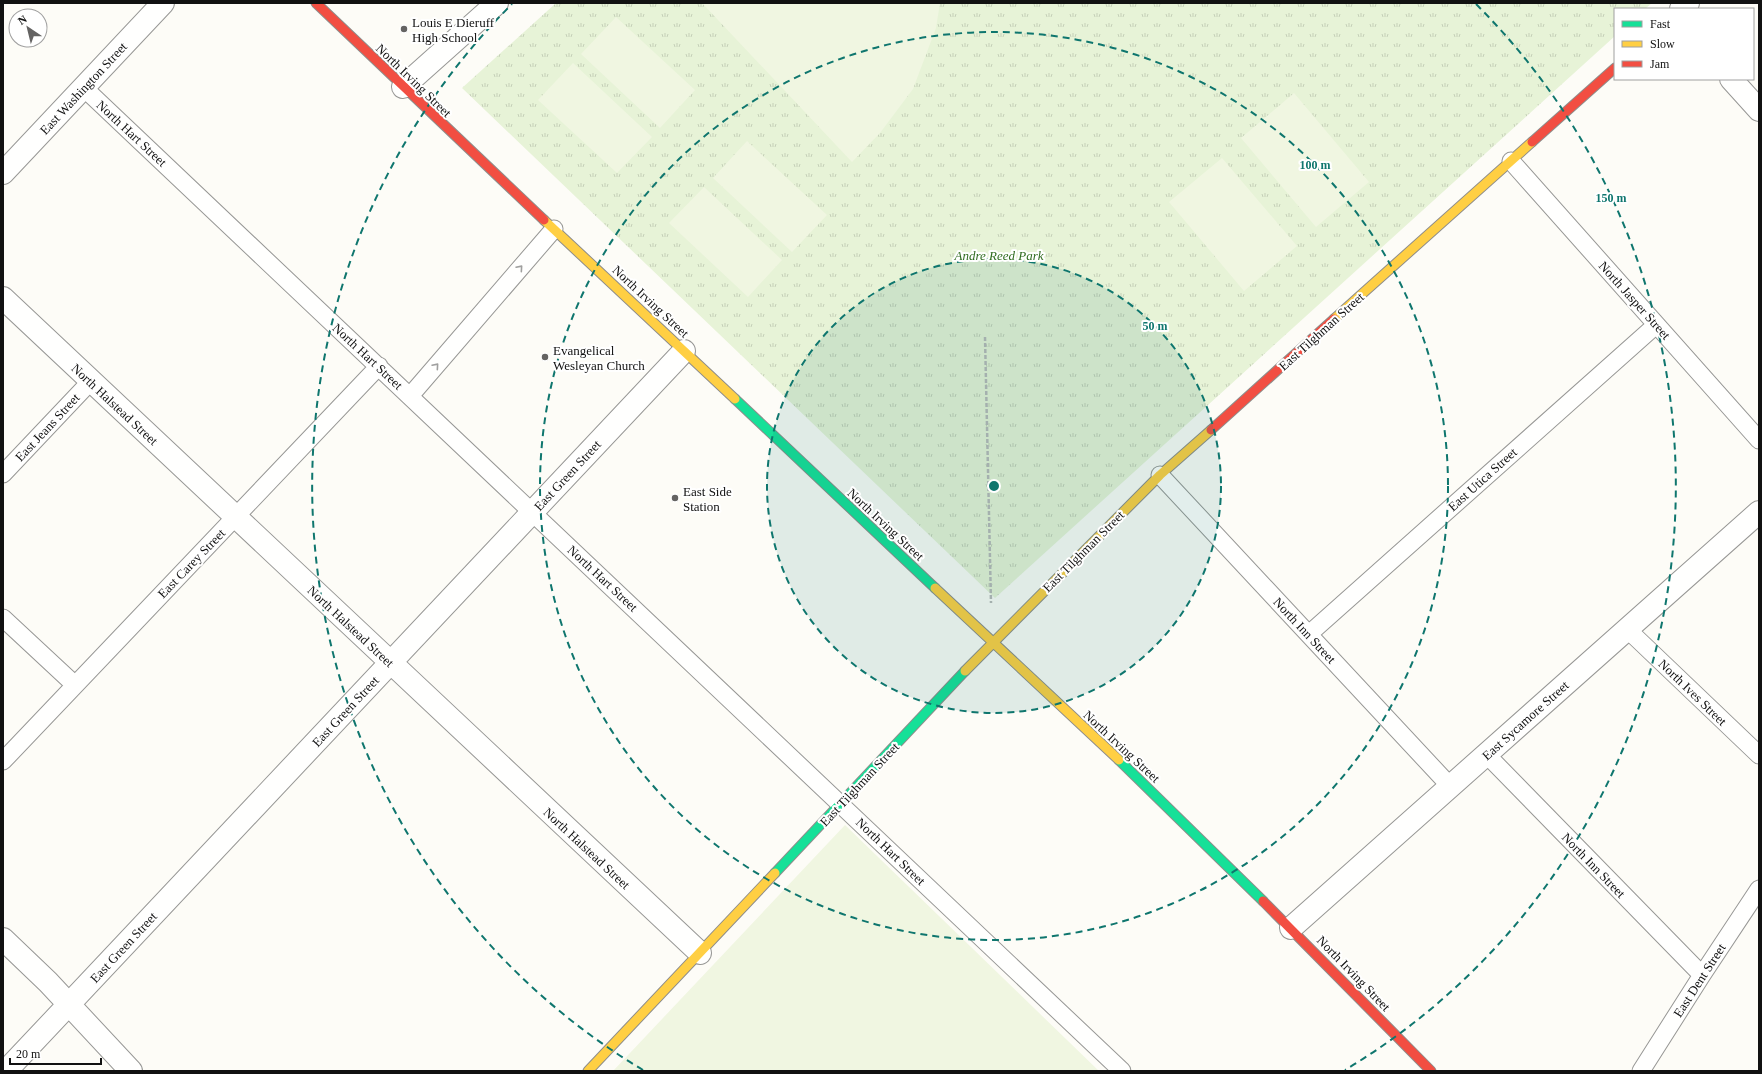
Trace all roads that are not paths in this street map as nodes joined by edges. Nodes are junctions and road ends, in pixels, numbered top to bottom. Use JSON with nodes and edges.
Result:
{"nodes":[{"id":1,"x":163,"y":3,"type":"edge"},
{"id":2,"x":316,"y":3,"type":"edge"},
{"id":3,"x":497,"y":3,"type":"edge"},
{"id":4,"x":1614,"y":69,"type":"edge"},
{"id":5,"x":1732,"y":80,"type":"edge"},
{"id":6,"x":84,"y":87,"type":"junction"},
{"id":7,"x":403,"y":87,"type":"junction"},
{"id":8,"x":1759,"y":110,"type":"edge"},
{"id":9,"x":1510,"y":161,"type":"junction"},
{"id":10,"x":3,"y":173,"type":"edge"},
{"id":11,"x":554,"y":229,"type":"junction"},
{"id":12,"x":3,"y":298,"type":"edge"},
{"id":13,"x":1656,"y":325,"type":"junction"},
{"id":14,"x":684,"y":351,"type":"junction"},
{"id":15,"x":379,"y":366,"type":"junction"},
{"id":16,"x":91,"y":381,"type":"junction"},
{"id":17,"x":410,"y":396,"type":"junction"},
{"id":18,"x":1759,"y":440,"type":"edge"},
{"id":19,"x":3,"y":474,"type":"edge"},
{"id":20,"x":1160,"y":475,"type":"junction"},
{"id":21,"x":533,"y":512,"type":"junction"},
{"id":22,"x":1759,"y":512,"type":"edge"},
{"id":23,"x":236,"y":517,"type":"junction"},
{"id":24,"x":3,"y":618,"type":"edge"},
{"id":25,"x":1627,"y":629,"type":"junction"},
{"id":26,"x":1309,"y":634,"type":"junction"},
{"id":27,"x":992,"y":642,"type":"junction"},
{"id":28,"x":391,"y":663,"type":"junction"},
{"id":29,"x":75,"y":685,"type":"junction"},
{"id":30,"x":1486,"y":754,"type":"junction"},
{"id":31,"x":1759,"y":755,"type":"edge"},
{"id":32,"x":3,"y":761,"type":"edge"},
{"id":33,"x":1450,"y":786,"type":"junction"},
{"id":34,"x":841,"y":803,"type":"junction"},
{"id":35,"x":1759,"y":889,"type":"edge"},
{"id":36,"x":1291,"y":928,"type":"junction"},
{"id":37,"x":3,"y":939,"type":"edge"},
{"id":38,"x":700,"y":953,"type":"junction"},
{"id":39,"x":1702,"y":975,"type":"junction"},
{"id":40,"x":69,"y":1004,"type":"junction"},
{"id":41,"x":1429,"y":1070,"type":"edge"},
{"id":42,"x":6,"y":1071,"type":"edge"},
{"id":43,"x":131,"y":1071,"type":"edge"},
{"id":44,"x":588,"y":1071,"type":"edge"},
{"id":45,"x":1122,"y":1071,"type":"edge"},
{"id":46,"x":1641,"y":1071,"type":"edge"}],
"edges":[{"from":1,"to":6,"type":"street","name":"East Washington Street"},
{"from":2,"to":7,"type":"main road","name":"North Irving Street"},
{"from":3,"to":7,"type":"street"},
{"from":4,"to":9,"type":"main road","name":"East Tilghman Street"},
{"from":5,"to":8,"type":"street"},
{"from":6,"to":10,"type":"street","name":"East Washington Street"},
{"from":6,"to":15,"type":"lane","name":"North Hart Street"},
{"from":7,"to":11,"type":"main road","name":"North Irving Street"},
{"from":9,"to":13,"type":"lane","name":"North Jasper Street"},
{"from":9,"to":20,"type":"main road","name":"East Tilghman Street"},
{"from":11,"to":14,"type":"main road","name":"North Irving Street"},
{"from":17,"to":11,"type":"lane","one_way":true},
{"from":12,"to":16,"type":"street","name":"North Halstead Street"},
{"from":13,"to":18,"type":"lane","name":"North Jasper Street"},
{"from":13,"to":26,"type":"lane","name":"East Utica Street"},
{"from":14,"to":21,"type":"street","name":"East Green Street"},
{"from":14,"to":27,"type":"main road","name":"North Irving Street"},
{"from":15,"to":17,"type":"lane","name":"North Hart Street"},
{"from":15,"to":23,"type":"lane","name":"East Carey Street"},
{"from":16,"to":19,"type":"lane","name":"East Jeans Street"},
{"from":16,"to":23,"type":"street","name":"North Halstead Street"},
{"from":17,"to":21,"type":"lane","name":"North Hart Street"},
{"from":20,"to":26,"type":"lane","name":"North Inn Street"},
{"from":20,"to":27,"type":"main road","name":"East Tilghman Street"},
{"from":21,"to":28,"type":"street","name":"East Green Street"},
{"from":21,"to":34,"type":"lane","name":"North Hart Street"},
{"from":22,"to":25,"type":"street","name":"East Sycamore Street"},
{"from":23,"to":28,"type":"street","name":"North Halstead Street"},
{"from":23,"to":29,"type":"lane","name":"East Carey Street"},
{"from":24,"to":29,"type":"lane"},
{"from":25,"to":30,"type":"street","name":"East Sycamore Street"},
{"from":25,"to":31,"type":"lane","name":"North Ives Street"},
{"from":26,"to":33,"type":"lane","name":"North Inn Street"},
{"from":27,"to":34,"type":"main road","name":"East Tilghman Street"},
{"from":27,"to":36,"type":"main road","name":"North Irving Street"},
{"from":28,"to":38,"type":"street","name":"North Halstead Street"},
{"from":28,"to":40,"type":"street","name":"East Green Street"},
{"from":29,"to":32,"type":"lane","name":"East Carey Street"},
{"from":30,"to":33,"type":"street","name":"East Sycamore Street"},
{"from":30,"to":39,"type":"lane","name":"North Inn Street"},
{"from":33,"to":36,"type":"street","name":"East Sycamore Street"},
{"from":34,"to":38,"type":"main road","name":"East Tilghman Street"},
{"from":34,"to":45,"type":"lane","name":"North Hart Street"},
{"from":35,"to":39,"type":"lane","name":"East Dent Street"},
{"from":36,"to":41,"type":"main road","name":"North Irving Street"},
{"from":37,"to":40,"type":"street"},
{"from":38,"to":44,"type":"main road","name":"East Tilghman Street"},
{"from":39,"to":46,"type":"lane","name":"East Dent Street"},
{"from":40,"to":42,"type":"street","name":"East Green Street"},
{"from":40,"to":43,"type":"street"}]}
